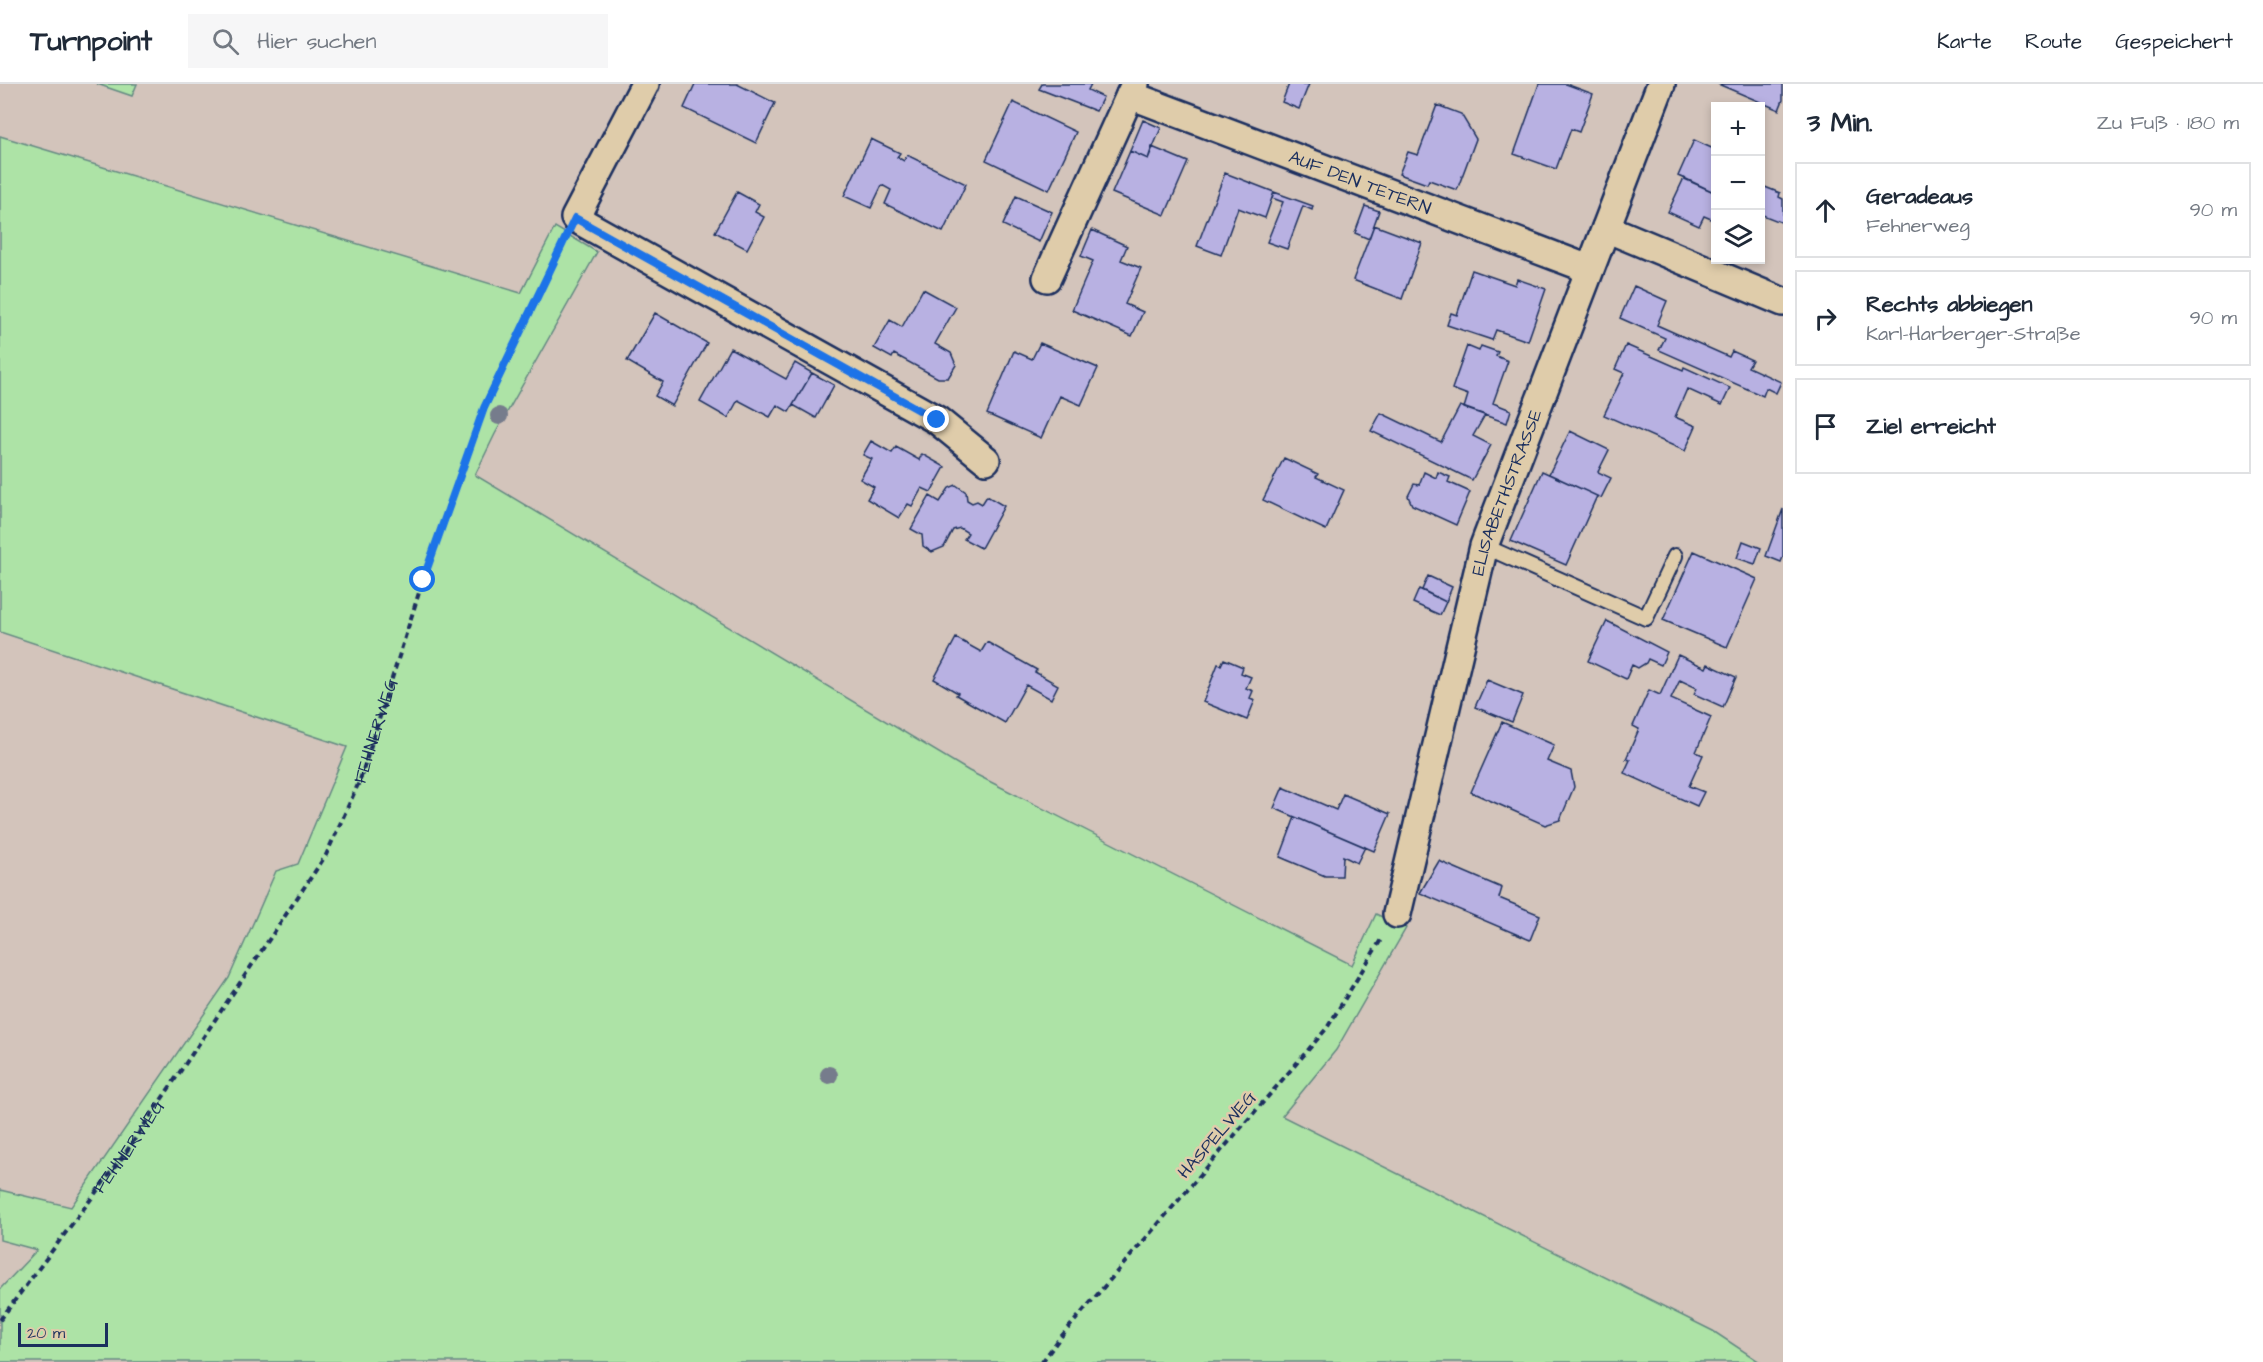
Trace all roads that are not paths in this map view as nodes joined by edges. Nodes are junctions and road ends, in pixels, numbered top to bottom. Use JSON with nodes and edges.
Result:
{"nodes":[{"id":1,"x":645,"y":84,"type":"edge"},
{"id":2,"x":1661,"y":84,"type":"edge"},
{"id":3,"x":1132,"y":90,"type":"edge"},
{"id":4,"x":1606,"y":228,"type":"junction"},
{"id":5,"x":1589,"y":269,"type":"junction"},
{"id":6,"x":1047,"y":278,"type":"dead end"},
{"id":7,"x":1783,"y":302,"type":"edge"},
{"id":8,"x":986,"y":460,"type":"dead end"},
{"id":9,"x":1484,"y":546,"type":"junction"},
{"id":10,"x":1675,"y":556,"type":"dead end"},
{"id":11,"x":1396,"y":914,"type":"road end"}],
"edges":[{"from":1,"to":8,"type":"street"},
{"from":2,"to":4,"type":"street","name":"ELISABETHSTRASSE"},
{"from":3,"to":5,"type":"street","name":"AUF DEN TETERN"},
{"from":3,"to":6,"type":"street"},
{"from":4,"to":5,"type":"street","name":"ELISABETHSTRASSE"},
{"from":4,"to":7,"type":"street"},
{"from":5,"to":9,"type":"street","name":"ELISABETHSTRASSE"},
{"from":9,"to":10,"type":"lane"},
{"from":9,"to":11,"type":"street","name":"ELISABETHSTRASSE"}]}
